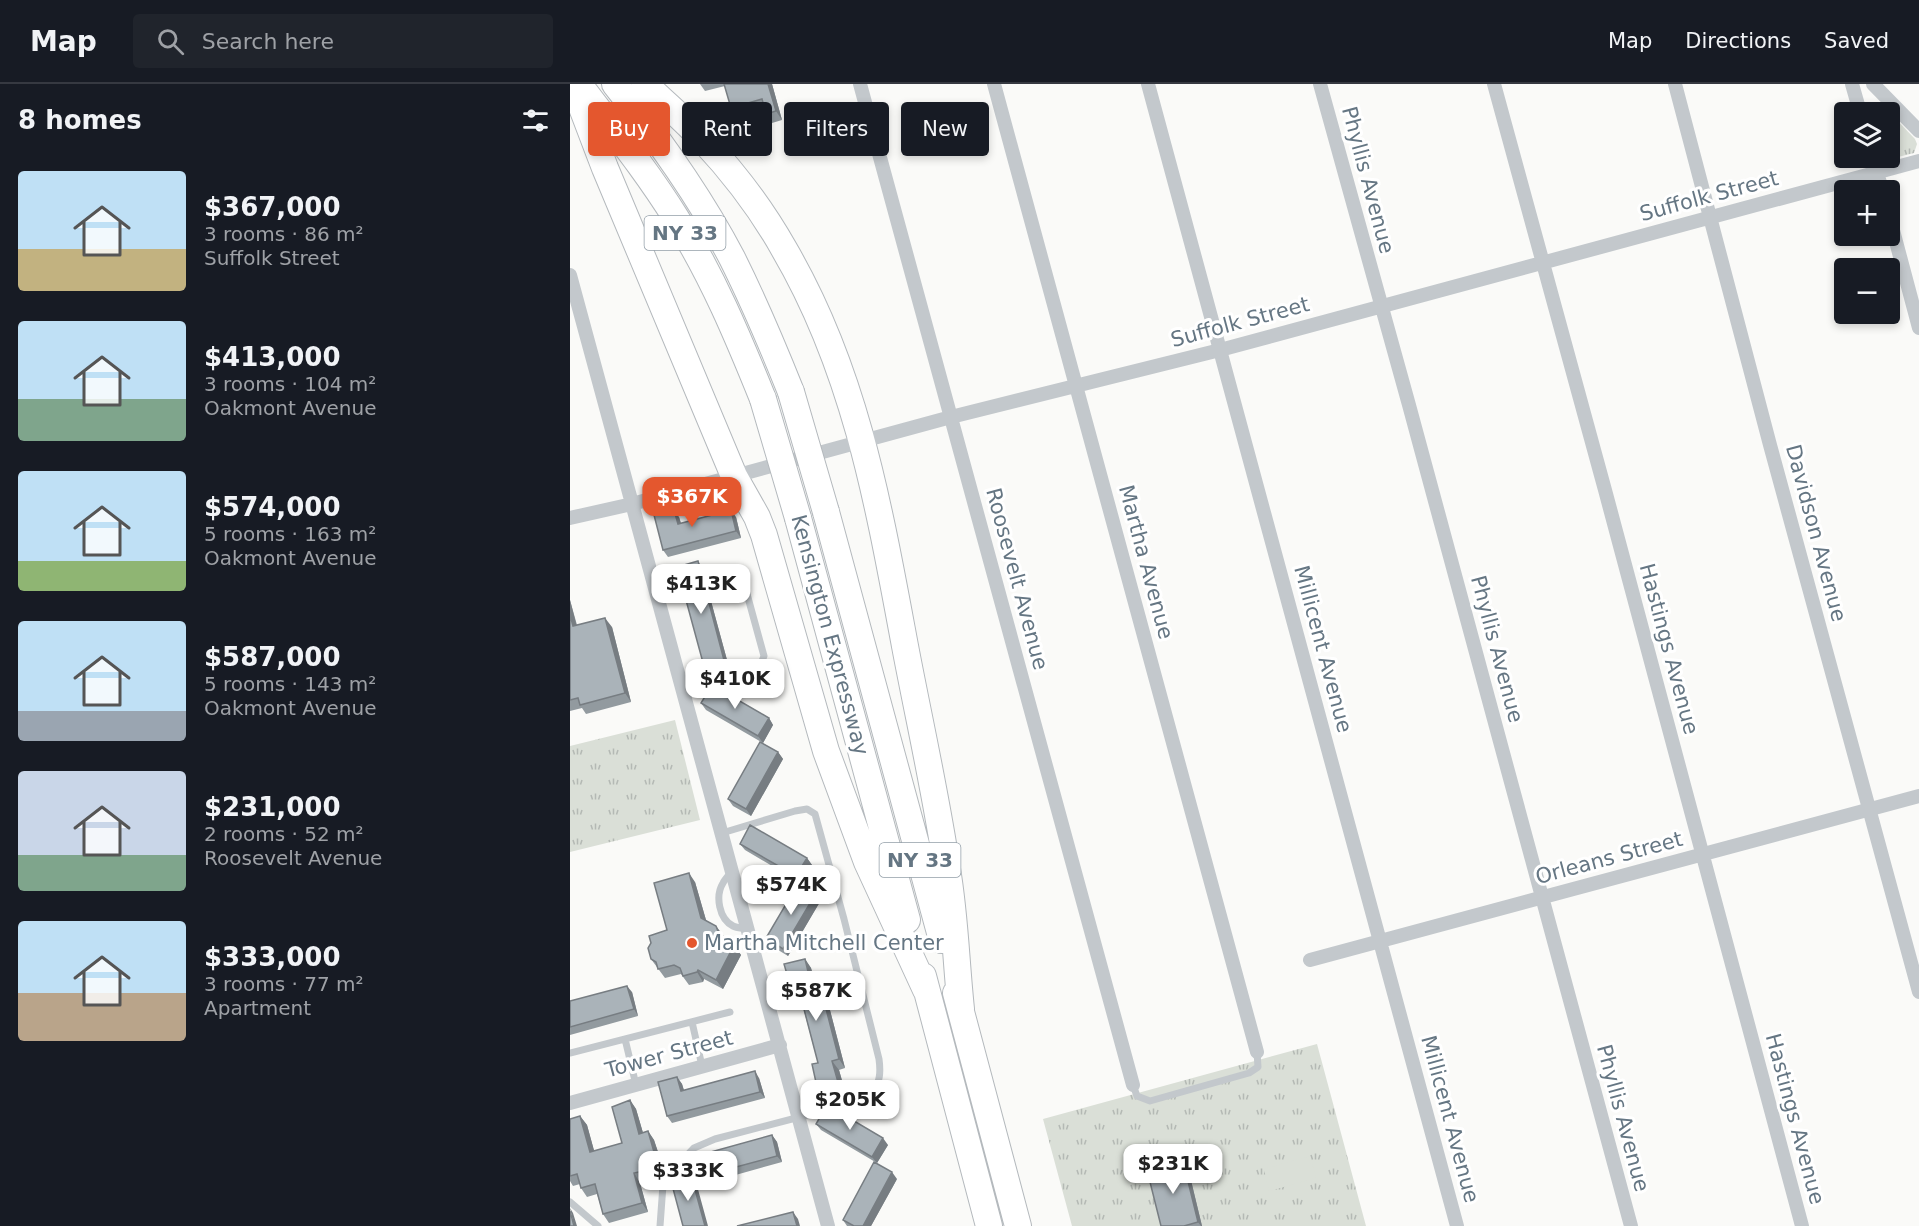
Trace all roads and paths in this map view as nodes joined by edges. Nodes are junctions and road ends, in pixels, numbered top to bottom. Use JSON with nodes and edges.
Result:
{"nodes":[{"id":1,"x":573,"y":84,"type":"edge"},
{"id":2,"x":579,"y":84,"type":"edge"},
{"id":3,"x":615,"y":84,"type":"edge"},
{"id":4,"x":645,"y":84,"type":"edge"},
{"id":5,"x":860,"y":84,"type":"edge"},
{"id":6,"x":994,"y":84,"type":"edge"},
{"id":7,"x":1148,"y":84,"type":"edge"},
{"id":8,"x":1320,"y":84,"type":"edge"},
{"id":9,"x":1494,"y":84,"type":"edge"},
{"id":10,"x":1676,"y":84,"type":"edge"},
{"id":11,"x":1852,"y":84,"type":"edge"},
{"id":12,"x":1873,"y":84,"type":"edge"},
{"id":13,"x":1857,"y":102,"type":"edge"},
{"id":14,"x":1919,"y":131,"type":"edge"},
{"id":15,"x":1919,"y":162,"type":"edge"},
{"id":16,"x":1876,"y":168,"type":"edge"},
{"id":17,"x":1877,"y":172,"type":"junction"},
{"id":18,"x":1879,"y":180,"type":"edge"},
{"id":19,"x":1711,"y":217,"type":"junction"},
{"id":20,"x":1897,"y":246,"type":"edge"},
{"id":21,"x":1543,"y":263,"type":"junction"},
{"id":22,"x":570,"y":275,"type":"edge"},
{"id":23,"x":1381,"y":307,"type":"junction"},
{"id":24,"x":1919,"y":328,"type":"edge"},
{"id":25,"x":1220,"y":350,"type":"junction"},
{"id":26,"x":1076,"y":387,"type":"junction"},
{"id":27,"x":951,"y":417,"type":"junction"},
{"id":28,"x":863,"y":441,"type":"junction"},
{"id":29,"x":734,"y":476,"type":"junction"},
{"id":30,"x":632,"y":504,"type":"junction"},
{"id":31,"x":570,"y":518,"type":"edge"},
{"id":32,"x":741,"y":572,"type":"dead end"},
{"id":33,"x":684,"y":695,"type":"junction"},
{"id":34,"x":1919,"y":796,"type":"edge"},
{"id":35,"x":1870,"y":809,"type":"junction"},
{"id":36,"x":722,"y":833,"type":"junction"},
{"id":37,"x":1702,"y":855,"type":"junction"},
{"id":38,"x":732,"y":871,"type":"junction"},
{"id":39,"x":1542,"y":898,"type":"junction"},
{"id":40,"x":748,"y":929,"type":"junction"},
{"id":41,"x":1380,"y":941,"type":"junction"},
{"id":42,"x":1310,"y":960,"type":"dead end"},
{"id":43,"x":926,"y":990,"type":"junction"},
{"id":44,"x":1919,"y":992,"type":"edge"},
{"id":45,"x":961,"y":1009,"type":"junction"},
{"id":46,"x":730,"y":1012,"type":"dead end"},
{"id":47,"x":692,"y":1022,"type":"junction"},
{"id":48,"x":625,"y":1039,"type":"junction"},
{"id":49,"x":780,"y":1045,"type":"junction"},
{"id":50,"x":1257,"y":1052,"type":"joint"},
{"id":51,"x":570,"y":1053,"type":"edge"},
{"id":52,"x":702,"y":1066,"type":"junction"},
{"id":53,"x":636,"y":1085,"type":"junction"},
{"id":54,"x":1133,"y":1085,"type":"joint"},
{"id":55,"x":570,"y":1103,"type":"edge"},
{"id":56,"x":799,"y":1117,"type":"junction"},
{"id":57,"x":570,"y":1202,"type":"edge"},
{"id":58,"x":598,"y":1226,"type":"edge"},
{"id":59,"x":660,"y":1226,"type":"edge"},
{"id":60,"x":828,"y":1226,"type":"edge"},
{"id":61,"x":989,"y":1226,"type":"edge"},
{"id":62,"x":1018,"y":1226,"type":"edge"},
{"id":63,"x":1457,"y":1226,"type":"edge"},
{"id":64,"x":1631,"y":1226,"type":"edge"},
{"id":65,"x":1802,"y":1226,"type":"edge"}],
"edges":[{"from":1,"to":29,"type":"highway"},
{"from":2,"to":43,"type":"highway","name":"Kensington Expressway","number":"NY 33","bridge":true},
{"from":3,"to":45,"type":"highway","name":"Kensington Expressway","number":"NY 33","bridge":true},
{"from":4,"to":28,"type":"highway"},
{"from":5,"to":27,"type":"street","name":"Roosevelt Avenue"},
{"from":6,"to":26,"type":"street","name":"Martha Avenue"},
{"from":7,"to":25,"type":"street","name":"Millicent Avenue"},
{"from":8,"to":23,"type":"street","name":"Phyllis Avenue"},
{"from":9,"to":21,"type":"street","name":"Hastings Avenue"},
{"from":10,"to":19,"type":"street","name":"Davidson Avenue"},
{"from":11,"to":13,"type":"street"},
{"from":12,"to":14,"type":"street"},
{"from":15,"to":17,"type":"street","name":"Suffolk Street"},
{"from":16,"to":17,"type":"street"},
{"from":17,"to":18,"type":"street"},
{"from":17,"to":19,"type":"street","name":"Suffolk Street"},
{"from":19,"to":21,"type":"street","name":"Suffolk Street"},
{"from":19,"to":35,"type":"street","name":"Davidson Avenue"},
{"from":20,"to":24,"type":"street"},
{"from":21,"to":23,"type":"street","name":"Suffolk Street"},
{"from":21,"to":37,"type":"street","name":"Hastings Avenue"},
{"from":22,"to":30,"type":"street"},
{"from":23,"to":25,"type":"street","name":"Suffolk Street"},
{"from":23,"to":39,"type":"street","name":"Phyllis Avenue"},
{"from":25,"to":26,"type":"street","name":"Suffolk Street"},
{"from":25,"to":41,"type":"street","name":"Millicent Avenue"},
{"from":26,"to":27,"type":"street","name":"Suffolk Street"},
{"from":26,"to":50,"type":"street","name":"Martha Avenue"},
{"from":27,"to":28,"type":"street","name":"Suffolk Street"},
{"from":27,"to":54,"type":"street","name":"Roosevelt Avenue"},
{"from":28,"to":29,"type":"street","name":"Suffolk Street"},
{"from":28,"to":45,"type":"highway"},
{"from":29,"to":30,"type":"street","name":"Suffolk Street"},
{"from":29,"to":43,"type":"highway"},
{"from":30,"to":31,"type":"street","name":"Suffolk Street"},
{"from":30,"to":33,"type":"street"},
{"from":32,"to":33,"type":"lane"},
{"from":33,"to":36,"type":"street"},
{"from":34,"to":35,"type":"street","name":"Orleans Street"},
{"from":35,"to":37,"type":"street","name":"Orleans Street"},
{"from":35,"to":44,"type":"street","name":"Davidson Avenue"},
{"from":36,"to":38,"type":"street"},
{"from":36,"to":56,"type":"lane"},
{"from":37,"to":39,"type":"street","name":"Orleans Street"},
{"from":37,"to":65,"type":"street","name":"Hastings Avenue"},
{"from":38,"to":40,"type":"street"},
{"from":38,"to":40,"type":"lane"},
{"from":39,"to":41,"type":"street","name":"Orleans Street"},
{"from":39,"to":64,"type":"street","name":"Phyllis Avenue"},
{"from":40,"to":49,"type":"street"},
{"from":41,"to":42,"type":"street","name":"Orleans Street"},
{"from":41,"to":63,"type":"street","name":"Millicent Avenue"},
{"from":43,"to":61,"type":"highway","name":"Kensington Expressway","number":"NY 33"},
{"from":45,"to":62,"type":"highway","name":"Kensington Expressway","number":"NY 33"},
{"from":46,"to":47,"type":"lane"},
{"from":47,"to":48,"type":"lane"},
{"from":47,"to":52,"type":"lane"},
{"from":48,"to":51,"type":"lane"},
{"from":48,"to":53,"type":"lane"},
{"from":49,"to":52,"type":"street","name":"Tower Street"},
{"from":49,"to":56,"type":"street"},
{"from":50,"to":54,"type":"lane"},
{"from":52,"to":53,"type":"street","name":"Tower Street"},
{"from":53,"to":55,"type":"street","name":"Tower Street"},
{"from":56,"to":59,"type":"lane"},
{"from":56,"to":60,"type":"street"},
{"from":57,"to":58,"type":"lane"}]}
